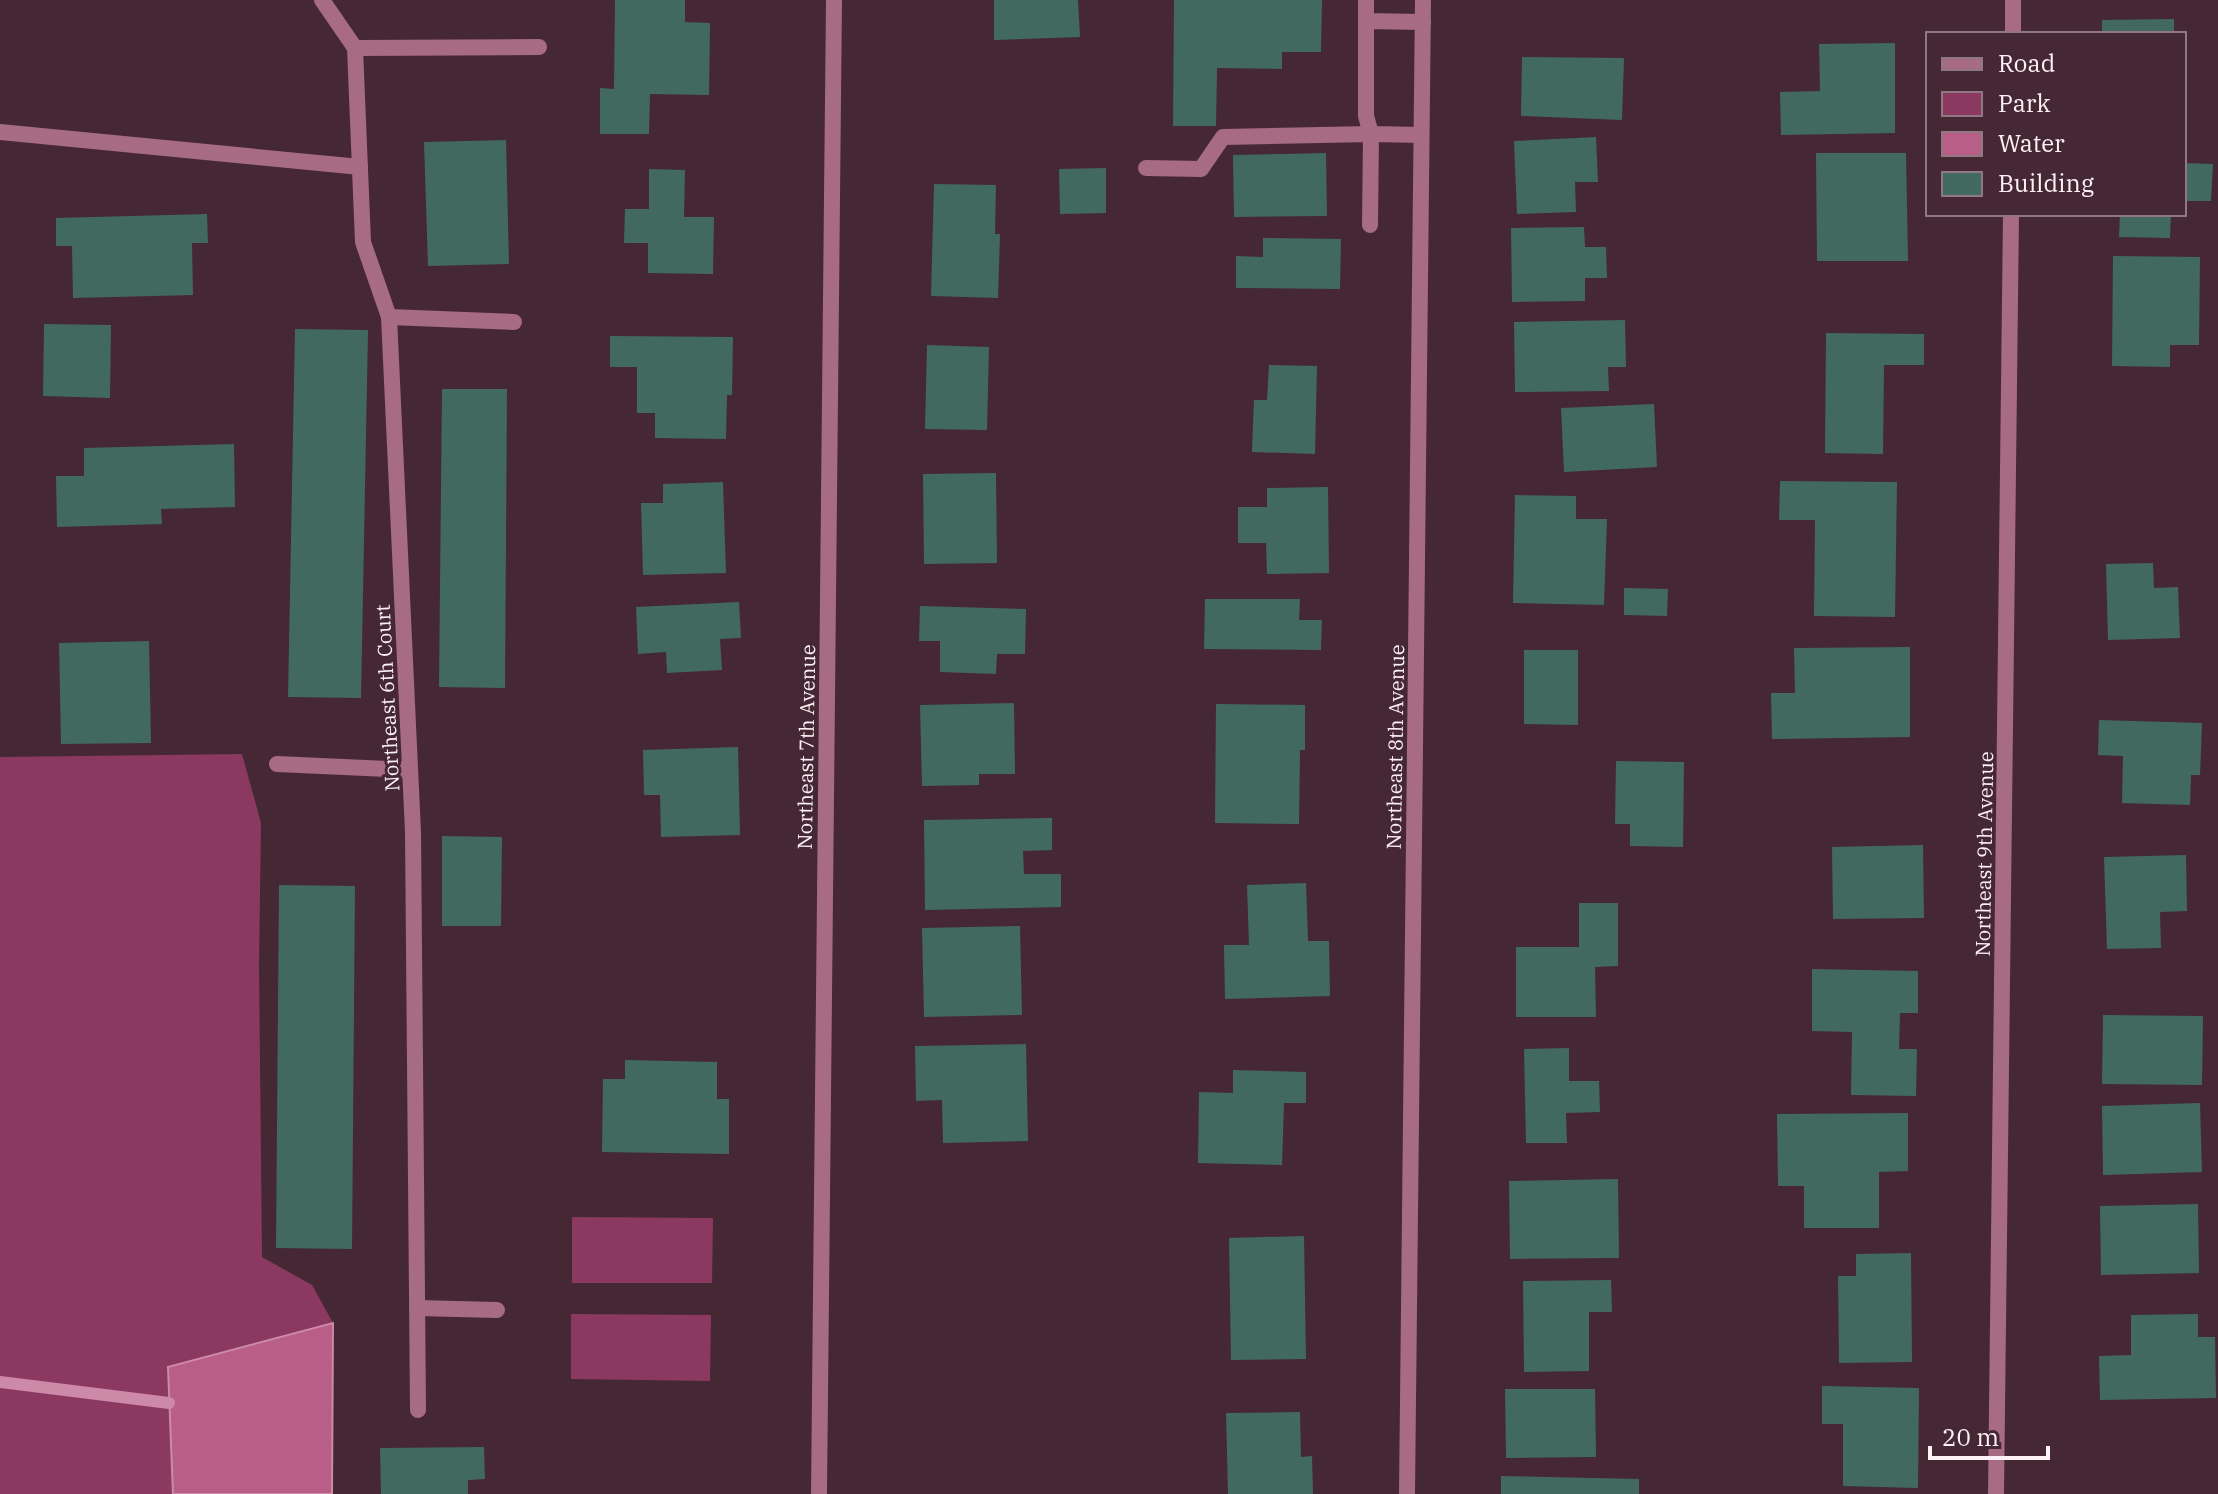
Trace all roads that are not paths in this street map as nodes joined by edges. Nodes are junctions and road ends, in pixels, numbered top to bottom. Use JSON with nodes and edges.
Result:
{"nodes":[{"id":1,"x":322,"y":0,"type":"edge"},
{"id":2,"x":834,"y":0,"type":"edge"},
{"id":3,"x":1366,"y":0,"type":"edge"},
{"id":4,"x":1423,"y":0,"type":"edge"},
{"id":5,"x":2013,"y":0,"type":"edge"},
{"id":6,"x":1366,"y":21,"type":"junction"},
{"id":7,"x":1423,"y":22,"type":"junction"},
{"id":8,"x":2013,"y":32,"type":"edge"},
{"id":9,"x":539,"y":47,"type":"dead end"},
{"id":10,"x":355,"y":48,"type":"junction"},
{"id":11,"x":0,"y":132,"type":"edge"},
{"id":12,"x":1371,"y":134,"type":"junction"},
{"id":13,"x":1421,"y":135,"type":"junction"},
{"id":14,"x":360,"y":167,"type":"junction"},
{"id":15,"x":1146,"y":168,"type":"dead end"},
{"id":16,"x":2011,"y":216,"type":"edge"},
{"id":17,"x":1370,"y":225,"type":"dead end"},
{"id":18,"x":389,"y":317,"type":"junction"},
{"id":19,"x":514,"y":322,"type":"dead end"},
{"id":20,"x":277,"y":764,"type":"dead end"},
{"id":21,"x":410,"y":770,"type":"junction"},
{"id":22,"x":417,"y":1308,"type":"junction"},
{"id":23,"x":497,"y":1310,"type":"dead end"},
{"id":24,"x":418,"y":1410,"type":"dead end"},
{"id":25,"x":819,"y":1494,"type":"edge"},
{"id":26,"x":1407,"y":1494,"type":"edge"},
{"id":27,"x":1996,"y":1494,"type":"edge"}],
"edges":[{"from":1,"to":10,"type":"street"},
{"from":2,"to":25,"type":"street","name":"Northeast 7th Avenue"},
{"from":3,"to":6,"type":"street"},
{"from":4,"to":7,"type":"street","name":"Northeast 8th Avenue"},
{"from":5,"to":8,"type":"street"},
{"from":6,"to":7,"type":"street"},
{"from":6,"to":12,"type":"street"},
{"from":7,"to":13,"type":"street","name":"Northeast 8th Avenue"},
{"from":9,"to":10,"type":"street"},
{"from":10,"to":14,"type":"street","name":"Northeast 6th Court"},
{"from":11,"to":14,"type":"street"},
{"from":12,"to":13,"type":"street"},
{"from":12,"to":15,"type":"street"},
{"from":12,"to":17,"type":"street"},
{"from":13,"to":26,"type":"street","name":"Northeast 8th Avenue"},
{"from":14,"to":18,"type":"street","name":"Northeast 6th Court"},
{"from":16,"to":27,"type":"street","name":"Northeast 9th Avenue"},
{"from":18,"to":19,"type":"street"},
{"from":18,"to":21,"type":"street","name":"Northeast 6th Court"},
{"from":20,"to":21,"type":"street"},
{"from":21,"to":22,"type":"street","name":"Northeast 6th Court"},
{"from":22,"to":23,"type":"street"},
{"from":22,"to":24,"type":"street","name":"Northeast 6th Court"}]}
